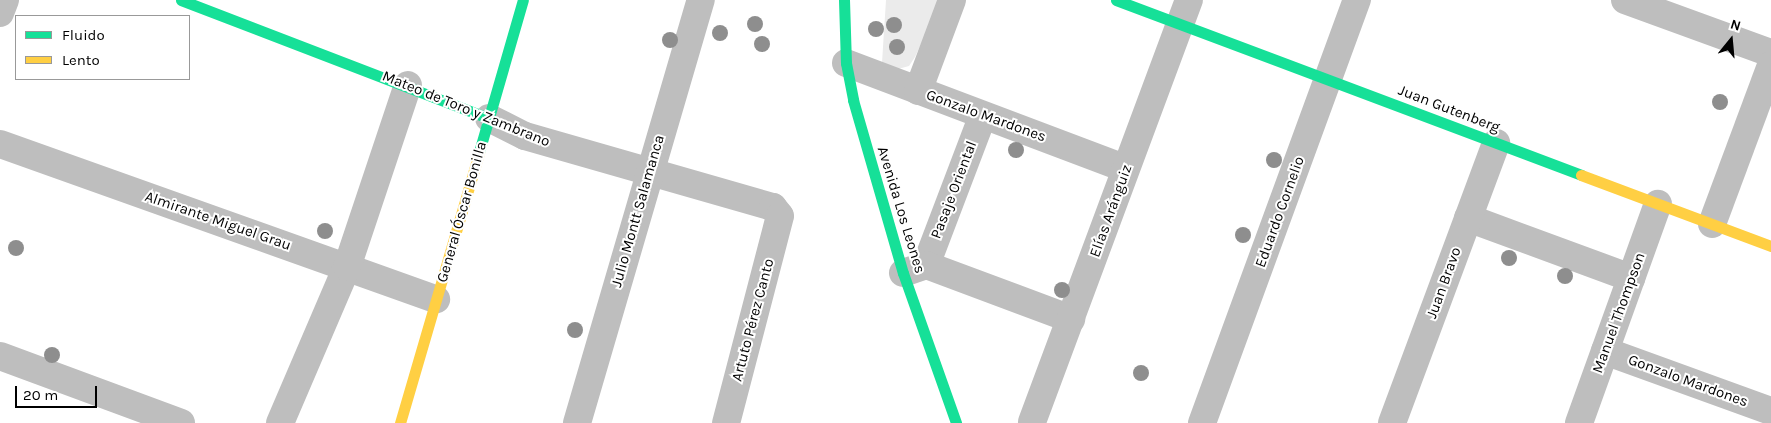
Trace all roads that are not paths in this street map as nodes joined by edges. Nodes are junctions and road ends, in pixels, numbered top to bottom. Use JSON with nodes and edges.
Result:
{"nodes":[{"id":1,"x":5,"y":0,"type":"edge"},
{"id":2,"x":181,"y":0,"type":"edge"},
{"id":3,"x":523,"y":0,"type":"edge"},
{"id":4,"x":701,"y":0,"type":"edge"},
{"id":5,"x":844,"y":0,"type":"edge"},
{"id":6,"x":952,"y":0,"type":"edge"},
{"id":7,"x":1116,"y":0,"type":"edge"},
{"id":8,"x":1357,"y":0,"type":"edge"},
{"id":9,"x":1625,"y":0,"type":"edge"},
{"id":10,"x":214,"y":5,"type":"edge"},
{"id":11,"x":1185,"y":12,"type":"edge"},
{"id":12,"x":0,"y":13,"type":"edge"},
{"id":13,"x":846,"y":63,"type":"junction"},
{"id":14,"x":1770,"y":68,"type":"edge"},
{"id":15,"x":1328,"y":80,"type":"junction"},
{"id":16,"x":408,"y":85,"type":"junction"},
{"id":17,"x":918,"y":91,"type":"junction"},
{"id":18,"x":983,"y":115,"type":"junction"},
{"id":19,"x":489,"y":118,"type":"junction"},
{"id":20,"x":1496,"y":143,"type":"junction"},
{"id":21,"x":0,"y":144,"type":"edge"},
{"id":22,"x":1126,"y":169,"type":"junction"},
{"id":23,"x":650,"y":171,"type":"junction"},
{"id":24,"x":1658,"y":204,"type":"junction"},
{"id":25,"x":780,"y":216,"type":"joint"},
{"id":26,"x":1468,"y":218,"type":"junction"},
{"id":27,"x":1712,"y":224,"type":"junction"},
{"id":28,"x":1771,"y":246,"type":"edge"},
{"id":29,"x":347,"y":266,"type":"junction"},
{"id":30,"x":915,"y":269,"type":"junction"},
{"id":31,"x":1631,"y":278,"type":"junction"},
{"id":32,"x":436,"y":299,"type":"junction"},
{"id":33,"x":1070,"y":319,"type":"junction"},
{"id":34,"x":1605,"y":351,"type":"junction"},
{"id":35,"x":0,"y":356,"type":"edge"},
{"id":36,"x":1771,"y":411,"type":"edge"},
{"id":37,"x":181,"y":423,"type":"edge"},
{"id":38,"x":280,"y":423,"type":"edge"},
{"id":39,"x":400,"y":423,"type":"edge"},
{"id":40,"x":577,"y":423,"type":"edge"},
{"id":41,"x":726,"y":423,"type":"edge"},
{"id":42,"x":956,"y":423,"type":"edge"},
{"id":43,"x":1032,"y":423,"type":"edge"},
{"id":44,"x":1202,"y":423,"type":"edge"},
{"id":45,"x":1392,"y":423,"type":"edge"},
{"id":46,"x":1580,"y":423,"type":"edge"}],
"edges":[{"from":1,"to":12,"type":"street"},
{"from":2,"to":10,"type":"street","name":"Mateo de Toro y Zambrano"},
{"from":3,"to":19,"type":"street","name":"General Óscar Bonilla"},
{"from":4,"to":23,"type":"street","name":"Julio Montt Salamanca"},
{"from":5,"to":13,"type":"street","name":"Avenida Los Leones"},
{"from":6,"to":17,"type":"street"},
{"from":7,"to":11,"type":"street","name":"Juan Gutenberg"},
{"from":8,"to":15,"type":"street","name":"Eduardo Cornelio"},
{"from":9,"to":14,"type":"street"},
{"from":10,"to":16,"type":"street","name":"Mateo de Toro y Zambrano"},
{"from":11,"to":15,"type":"street","name":"Juan Gutenberg"},
{"from":11,"to":22,"type":"street","name":"Elías Aránguiz"},
{"from":13,"to":17,"type":"street","name":"Gonzalo Mardones"},
{"from":13,"to":30,"type":"street","name":"Avenida Los Leones"},
{"from":14,"to":27,"type":"street"},
{"from":15,"to":20,"type":"street","name":"Juan Gutenberg"},
{"from":15,"to":44,"type":"street","name":"Eduardo Cornelio"},
{"from":16,"to":19,"type":"street","name":"Mateo de Toro y Zambrano"},
{"from":16,"to":29,"type":"street"},
{"from":17,"to":18,"type":"street","name":"Gonzalo Mardones"},
{"from":18,"to":22,"type":"street","name":"Gonzalo Mardones"},
{"from":18,"to":30,"type":"street","name":"Pasaje Oriental"},
{"from":19,"to":23,"type":"street","name":"Mateo de Toro y Zambrano"},
{"from":19,"to":32,"type":"street","name":"General Óscar Bonilla"},
{"from":20,"to":24,"type":"street","name":"Juan Gutenberg"},
{"from":20,"to":26,"type":"street","name":"Juan Bravo"},
{"from":21,"to":29,"type":"street","name":"Almirante Miguel Grau"},
{"from":22,"to":33,"type":"street","name":"Elías Aránguiz"},
{"from":23,"to":25,"type":"street","name":"Mateo de Toro y Zambrano"},
{"from":23,"to":40,"type":"street","name":"Julio Montt Salamanca"},
{"from":24,"to":27,"type":"street","name":"Juan Gutenberg"},
{"from":24,"to":31,"type":"street","name":"Manuel Thompson"},
{"from":25,"to":41,"type":"street","name":"Artuto Pérez Canto"},
{"from":26,"to":31,"type":"street"},
{"from":26,"to":45,"type":"street","name":"Juan Bravo"},
{"from":27,"to":28,"type":"street","name":"Juan Gutenberg"},
{"from":29,"to":32,"type":"street","name":"Almirante Miguel Grau"},
{"from":29,"to":38,"type":"street"},
{"from":30,"to":33,"type":"street"},
{"from":30,"to":42,"type":"street","name":"Avenida Los Leones"},
{"from":31,"to":34,"type":"street","name":"Manuel Thompson"},
{"from":32,"to":39,"type":"street","name":"General Óscar Bonilla"},
{"from":33,"to":43,"type":"street","name":"Elías Aránguiz"},
{"from":34,"to":36,"type":"street","name":"Gonzalo Mardones"},
{"from":34,"to":46,"type":"street","name":"Manuel Thompson"},
{"from":35,"to":37,"type":"street"}]}
